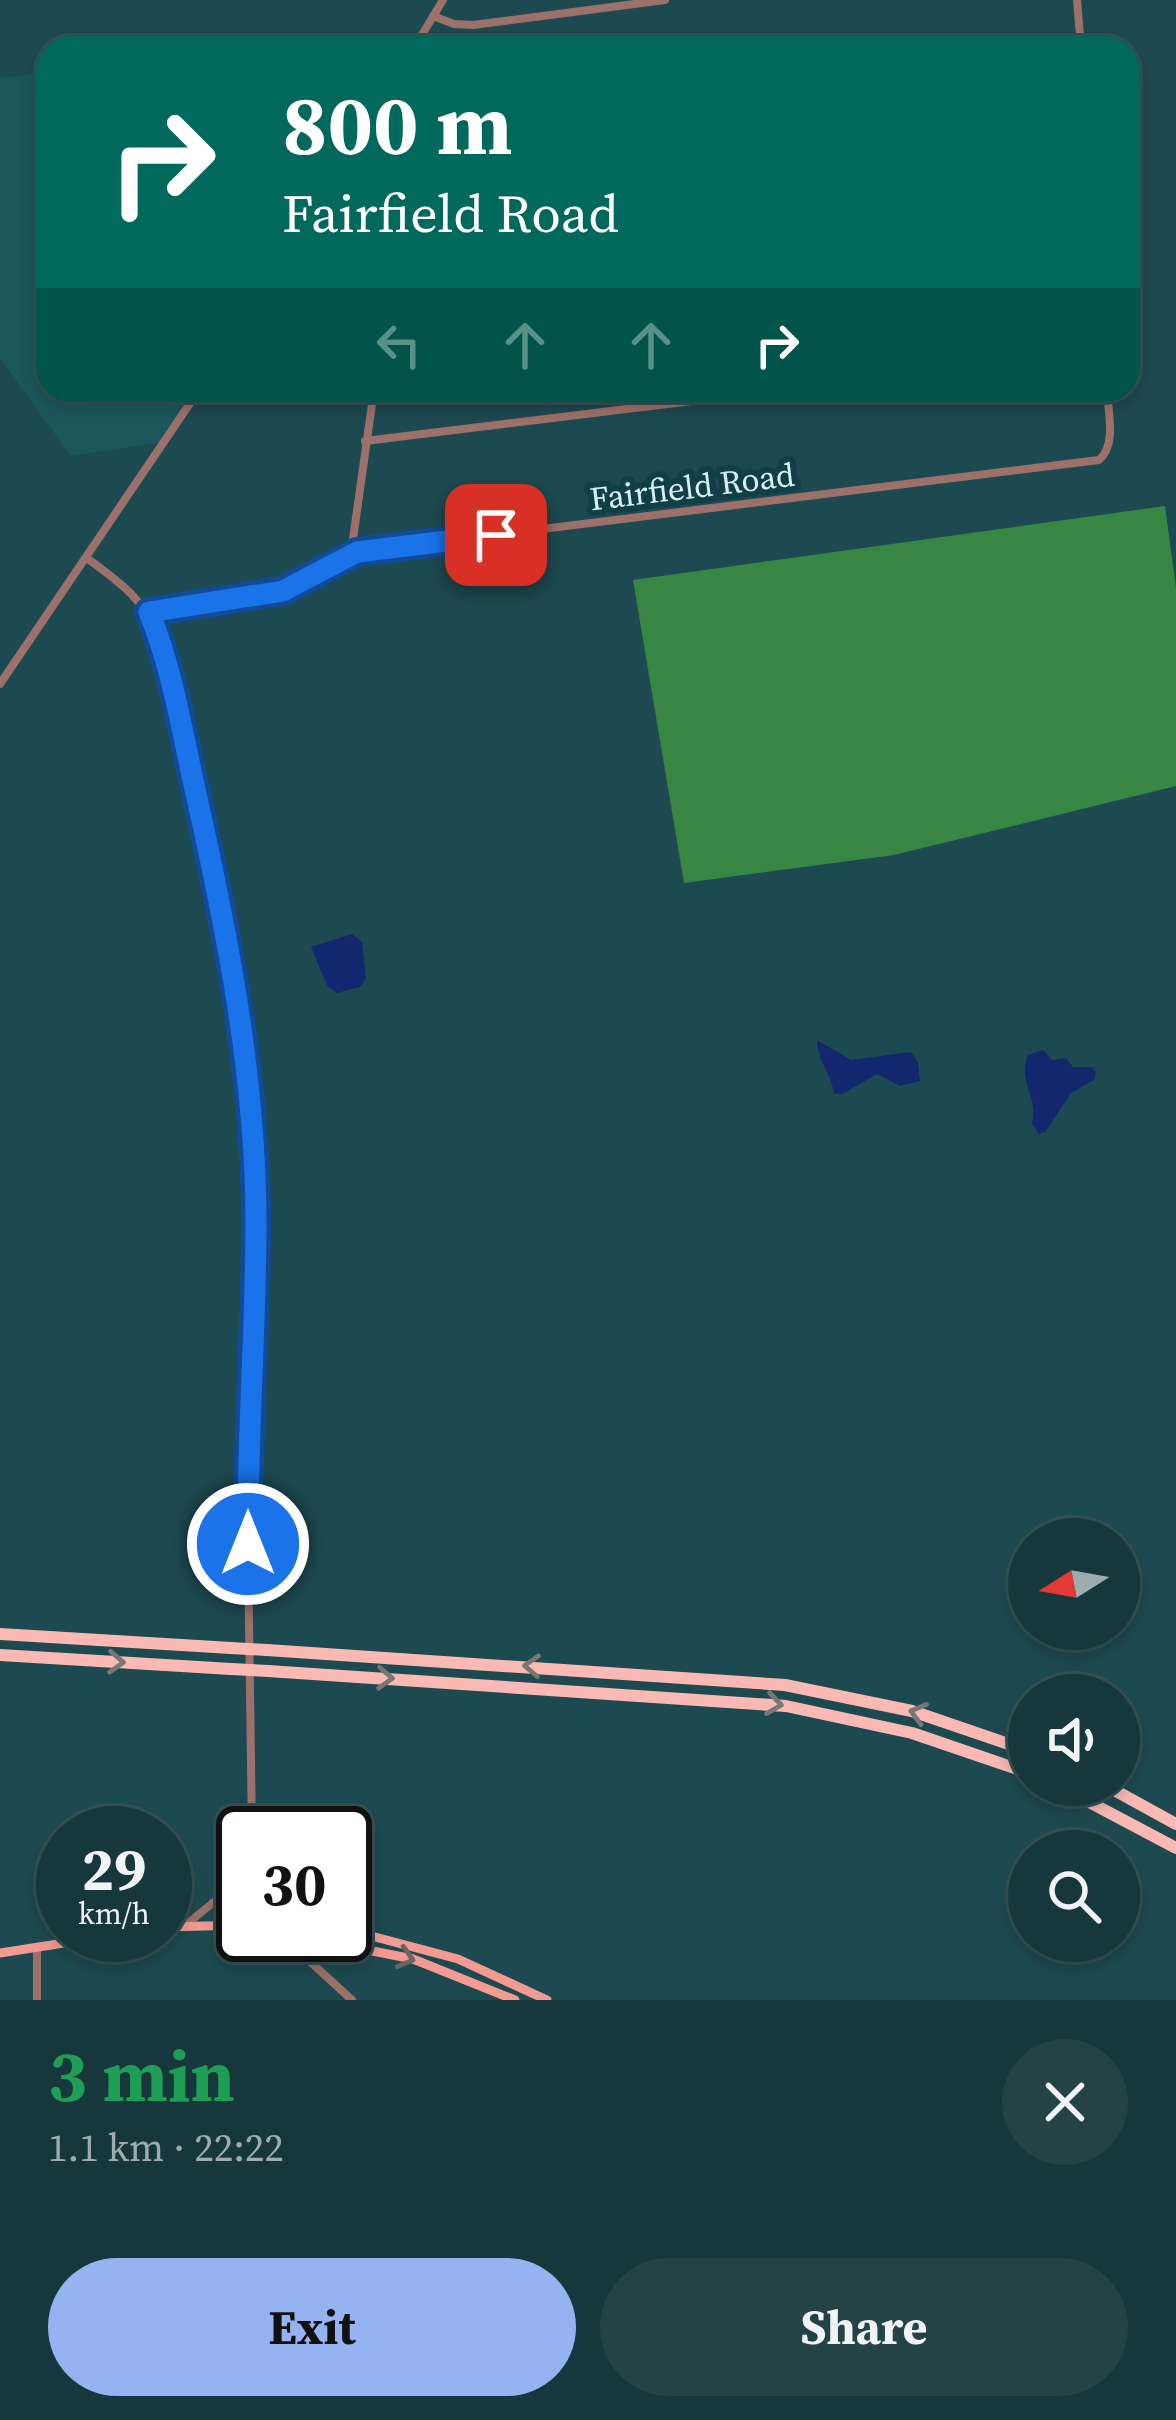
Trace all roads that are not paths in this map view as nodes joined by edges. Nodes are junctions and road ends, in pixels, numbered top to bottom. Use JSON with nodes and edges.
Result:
{"nodes":[{"id":1,"x":443,"y":0,"type":"edge"},
{"id":2,"x":664,"y":0,"type":"edge"},
{"id":3,"x":1077,"y":0,"type":"edge"},
{"id":4,"x":433,"y":16,"type":"junction"},
{"id":5,"x":420,"y":36,"type":"edge"},
{"id":6,"x":1081,"y":36,"type":"edge"},
{"id":7,"x":191,"y":402,"type":"edge"},
{"id":8,"x":372,"y":402,"type":"edge"},
{"id":9,"x":685,"y":402,"type":"edge"},
{"id":10,"x":1107,"y":402,"type":"edge"},
{"id":11,"x":365,"y":441,"type":"junction"},
{"id":12,"x":357,"y":552,"type":"junction"},
{"id":13,"x":88,"y":559,"type":"junction"},
{"id":14,"x":149,"y":612,"type":"junction"},
{"id":15,"x":0,"y":684,"type":"edge"},
{"id":16,"x":0,"y":1634,"type":"edge"},
{"id":17,"x":0,"y":1655,"type":"edge"},
{"id":18,"x":1008,"y":1743,"type":"edge"},
{"id":19,"x":1008,"y":1766,"type":"edge"},
{"id":20,"x":1140,"y":1804,"type":"edge"},
{"id":21,"x":253,"y":1806,"type":"edge"},
{"id":22,"x":1099,"y":1806,"type":"edge"},
{"id":23,"x":1176,"y":1825,"type":"edge"},
{"id":24,"x":1176,"y":1848,"type":"edge"},
{"id":25,"x":216,"y":1900,"type":"edge"},
{"id":26,"x":192,"y":1920,"type":"edge"},
{"id":27,"x":372,"y":1935,"type":"edge"},
{"id":28,"x":36,"y":1948,"type":"edge"},
{"id":29,"x":372,"y":1949,"type":"edge"},
{"id":30,"x":0,"y":1953,"type":"edge"},
{"id":31,"x":37,"y":1962,"type":"edge"},
{"id":32,"x":310,"y":1962,"type":"edge"},
{"id":33,"x":487,"y":1970,"type":"junction"},
{"id":34,"x":481,"y":1983,"type":"junction"},
{"id":35,"x":37,"y":2000,"type":"edge"},
{"id":36,"x":352,"y":2000,"type":"edge"},
{"id":37,"x":515,"y":2000,"type":"edge"},
{"id":38,"x":547,"y":2000,"type":"edge"}],
"edges":[{"from":1,"to":4,"type":"street"},
{"from":2,"to":4,"type":"street"},
{"from":3,"to":6,"type":"street"},
{"from":4,"to":5,"type":"street"},
{"from":7,"to":13,"type":"street"},
{"from":8,"to":11,"type":"street"},
{"from":9,"to":11,"type":"street"},
{"from":10,"to":12,"type":"street","name":"Fairfield Road"},
{"from":11,"to":12,"type":"street"},
{"from":12,"to":14,"type":"street","name":"Fairfield Road"},
{"from":13,"to":14,"type":"street"},
{"from":13,"to":15,"type":"street"},
{"from":14,"to":21,"type":"street"},
{"from":18,"to":16,"type":"highway","one_way":true,"bridge":true},
{"from":17,"to":19,"type":"highway","one_way":true,"bridge":true},
{"from":20,"to":23,"type":"highway"},
{"from":22,"to":24,"type":"highway"},
{"from":25,"to":26,"type":"street"},
{"from":27,"to":33,"type":"main road"},
{"from":28,"to":30,"type":"main road"},
{"from":29,"to":34,"type":"main road","one_way":true},
{"from":31,"to":35,"type":"street"},
{"from":32,"to":36,"type":"street"},
{"from":33,"to":34,"type":"main road"},
{"from":33,"to":38,"type":"main road"},
{"from":34,"to":37,"type":"main road"}]}
